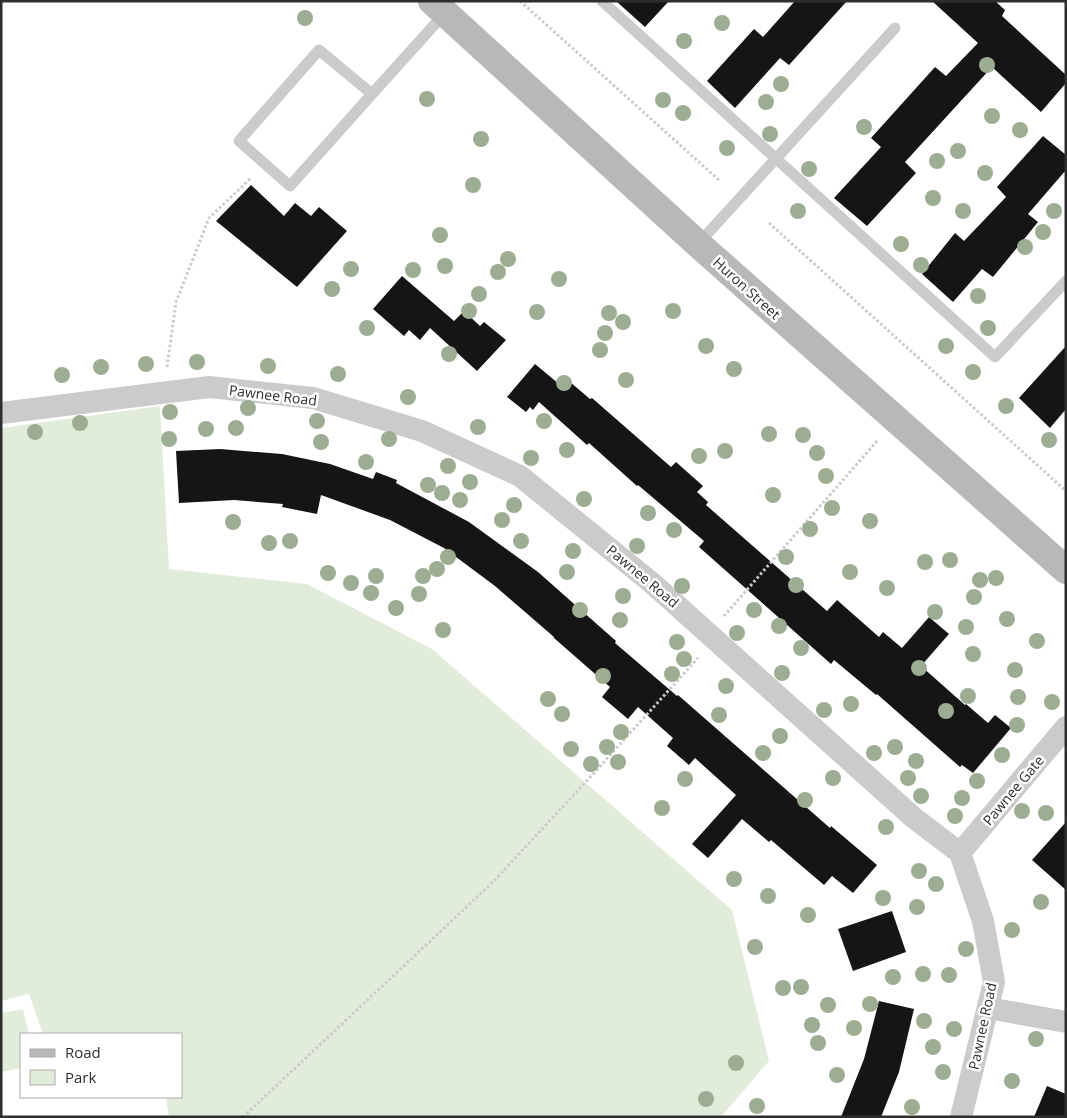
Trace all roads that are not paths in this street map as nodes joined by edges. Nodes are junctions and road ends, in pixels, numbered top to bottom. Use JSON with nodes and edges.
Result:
{"nodes":[{"id":1,"x":602,"y":1,"type":"edge"},
{"id":2,"x":439,"y":7,"type":"edge"},
{"id":3,"x":895,"y":28,"type":"dead end"},
{"id":4,"x":372,"y":94,"type":"junction"},
{"id":5,"x":776,"y":158,"type":"junction"},
{"id":6,"x":698,"y":244,"type":"junction"},
{"id":7,"x":1066,"y":281,"type":"edge"},
{"id":8,"x":1,"y":413,"type":"edge"},
{"id":9,"x":1066,"y":570,"type":"edge"},
{"id":10,"x":1066,"y":727,"type":"edge"},
{"id":11,"x":960,"y":853,"type":"junction"},
{"id":12,"x":988,"y":1008,"type":"junction"},
{"id":13,"x":1066,"y":1022,"type":"edge"},
{"id":14,"x":961,"y":1117,"type":"edge"}],
"edges":[{"from":1,"to":5,"type":"lane"},
{"from":2,"to":4,"type":"lane"},
{"from":2,"to":6,"type":"main road","name":"Huron Street"},
{"from":3,"to":5,"type":"lane"},
{"from":4,"to":4,"type":"lane"},
{"from":5,"to":6,"type":"lane"},
{"from":5,"to":7,"type":"lane"},
{"from":6,"to":9,"type":"main road","name":"Huron Street"},
{"from":8,"to":11,"type":"street","name":"Pawnee Road"},
{"from":10,"to":11,"type":"street","name":"Pawnee Gate"},
{"from":11,"to":12,"type":"street","name":"Pawnee Road"},
{"from":12,"to":13,"type":"street"},
{"from":12,"to":14,"type":"street","name":"Pawnee Road"}]}
